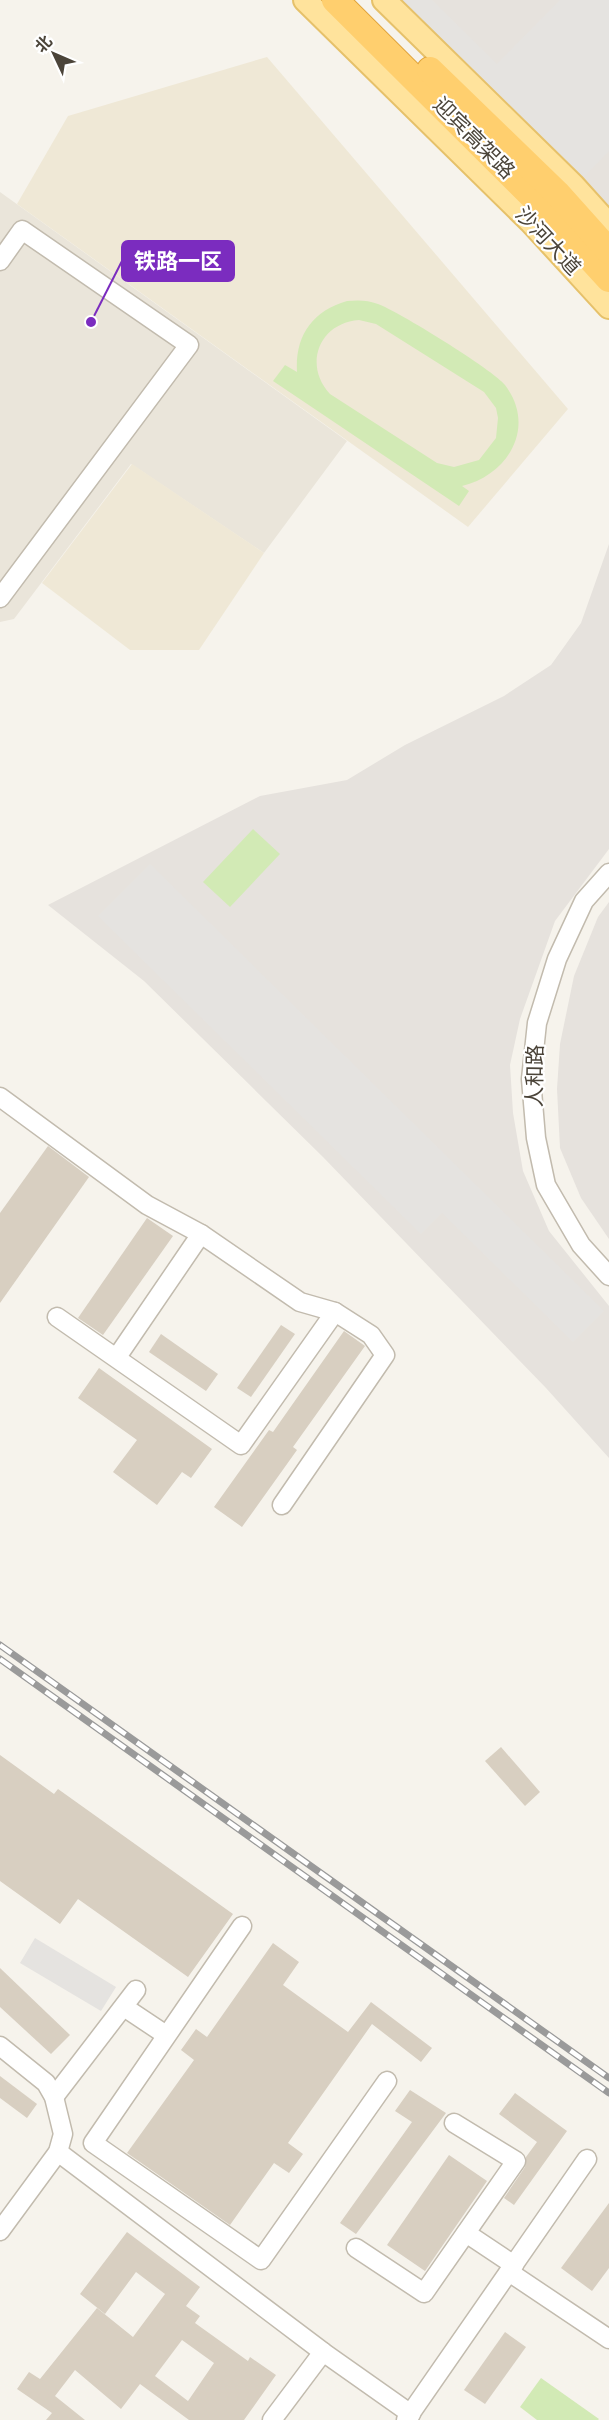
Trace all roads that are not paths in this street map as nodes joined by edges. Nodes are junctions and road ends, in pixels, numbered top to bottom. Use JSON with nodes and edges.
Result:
{"nodes":[{"id":1,"x":305,"y":0,"type":"edge"},
{"id":2,"x":335,"y":0,"type":"edge"},
{"id":3,"x":358,"y":0,"type":"edge"},
{"id":4,"x":384,"y":0,"type":"edge"},
{"id":5,"x":609,"y":225,"type":"edge"},
{"id":6,"x":609,"y":251,"type":"edge"},
{"id":7,"x":0,"y":261,"type":"edge"},
{"id":8,"x":609,"y":279,"type":"edge"},
{"id":9,"x":609,"y":307,"type":"edge"},
{"id":10,"x":0,"y":598,"type":"edge"},
{"id":11,"x":609,"y":873,"type":"edge"},
{"id":12,"x":0,"y":1096,"type":"edge"},
{"id":13,"x":201,"y":1234,"type":"junction"},
{"id":14,"x":609,"y":1276,"type":"edge"},
{"id":15,"x":335,"y":1312,"type":"junction"},
{"id":16,"x":57,"y":1317,"type":"dead end"},
{"id":17,"x":117,"y":1357,"type":"junction"},
{"id":18,"x":282,"y":1505,"type":"dead end"},
{"id":19,"x":242,"y":1926,"type":"dead end"},
{"id":20,"x":136,"y":1990,"type":"dead end"},
{"id":21,"x":124,"y":2007,"type":"junction"},
{"id":22,"x":166,"y":2035,"type":"junction"},
{"id":23,"x":0,"y":2046,"type":"edge"},
{"id":24,"x":387,"y":2081,"type":"dead end"},
{"id":25,"x":54,"y":2097,"type":"junction"},
{"id":26,"x":454,"y":2123,"type":"dead end"},
{"id":27,"x":58,"y":2152,"type":"junction"},
{"id":28,"x":587,"y":2159,"type":"dead end"},
{"id":29,"x":0,"y":2231,"type":"edge"},
{"id":30,"x":466,"y":2233,"type":"junction"},
{"id":31,"x":356,"y":2248,"type":"dead end"},
{"id":32,"x":511,"y":2269,"type":"junction"},
{"id":33,"x":609,"y":2339,"type":"edge"},
{"id":34,"x":323,"y":2352,"type":"junction"},
{"id":35,"x":409,"y":2417,"type":"edge"},
{"id":36,"x":272,"y":2420,"type":"edge"}],
"edges":[{"from":1,"to":9,"type":"main road","name":"沙河大道"},
{"from":2,"to":8,"type":"highway","name":"迎宾高架路"},
{"from":3,"to":6,"type":"highway","name":"迎宾高架路"},
{"from":4,"to":5,"type":"main road"},
{"from":7,"to":10,"type":"street"},
{"from":11,"to":14,"type":"street","name":"人和路"},
{"from":12,"to":13,"type":"street"},
{"from":13,"to":15,"type":"street"},
{"from":13,"to":17,"type":"street"},
{"from":15,"to":17,"type":"street"},
{"from":15,"to":18,"type":"street"},
{"from":16,"to":17,"type":"street"},
{"from":19,"to":22,"type":"street"},
{"from":20,"to":21,"type":"street"},
{"from":21,"to":22,"type":"street"},
{"from":21,"to":25,"type":"street"},
{"from":22,"to":24,"type":"street"},
{"from":23,"to":25,"type":"street"},
{"from":25,"to":27,"type":"street"},
{"from":26,"to":30,"type":"street"},
{"from":27,"to":29,"type":"street"},
{"from":27,"to":34,"type":"street"},
{"from":28,"to":32,"type":"street"},
{"from":30,"to":31,"type":"street"},
{"from":30,"to":32,"type":"street"},
{"from":32,"to":33,"type":"street"},
{"from":32,"to":35,"type":"street"},
{"from":34,"to":35,"type":"street"},
{"from":34,"to":36,"type":"street"}]}
